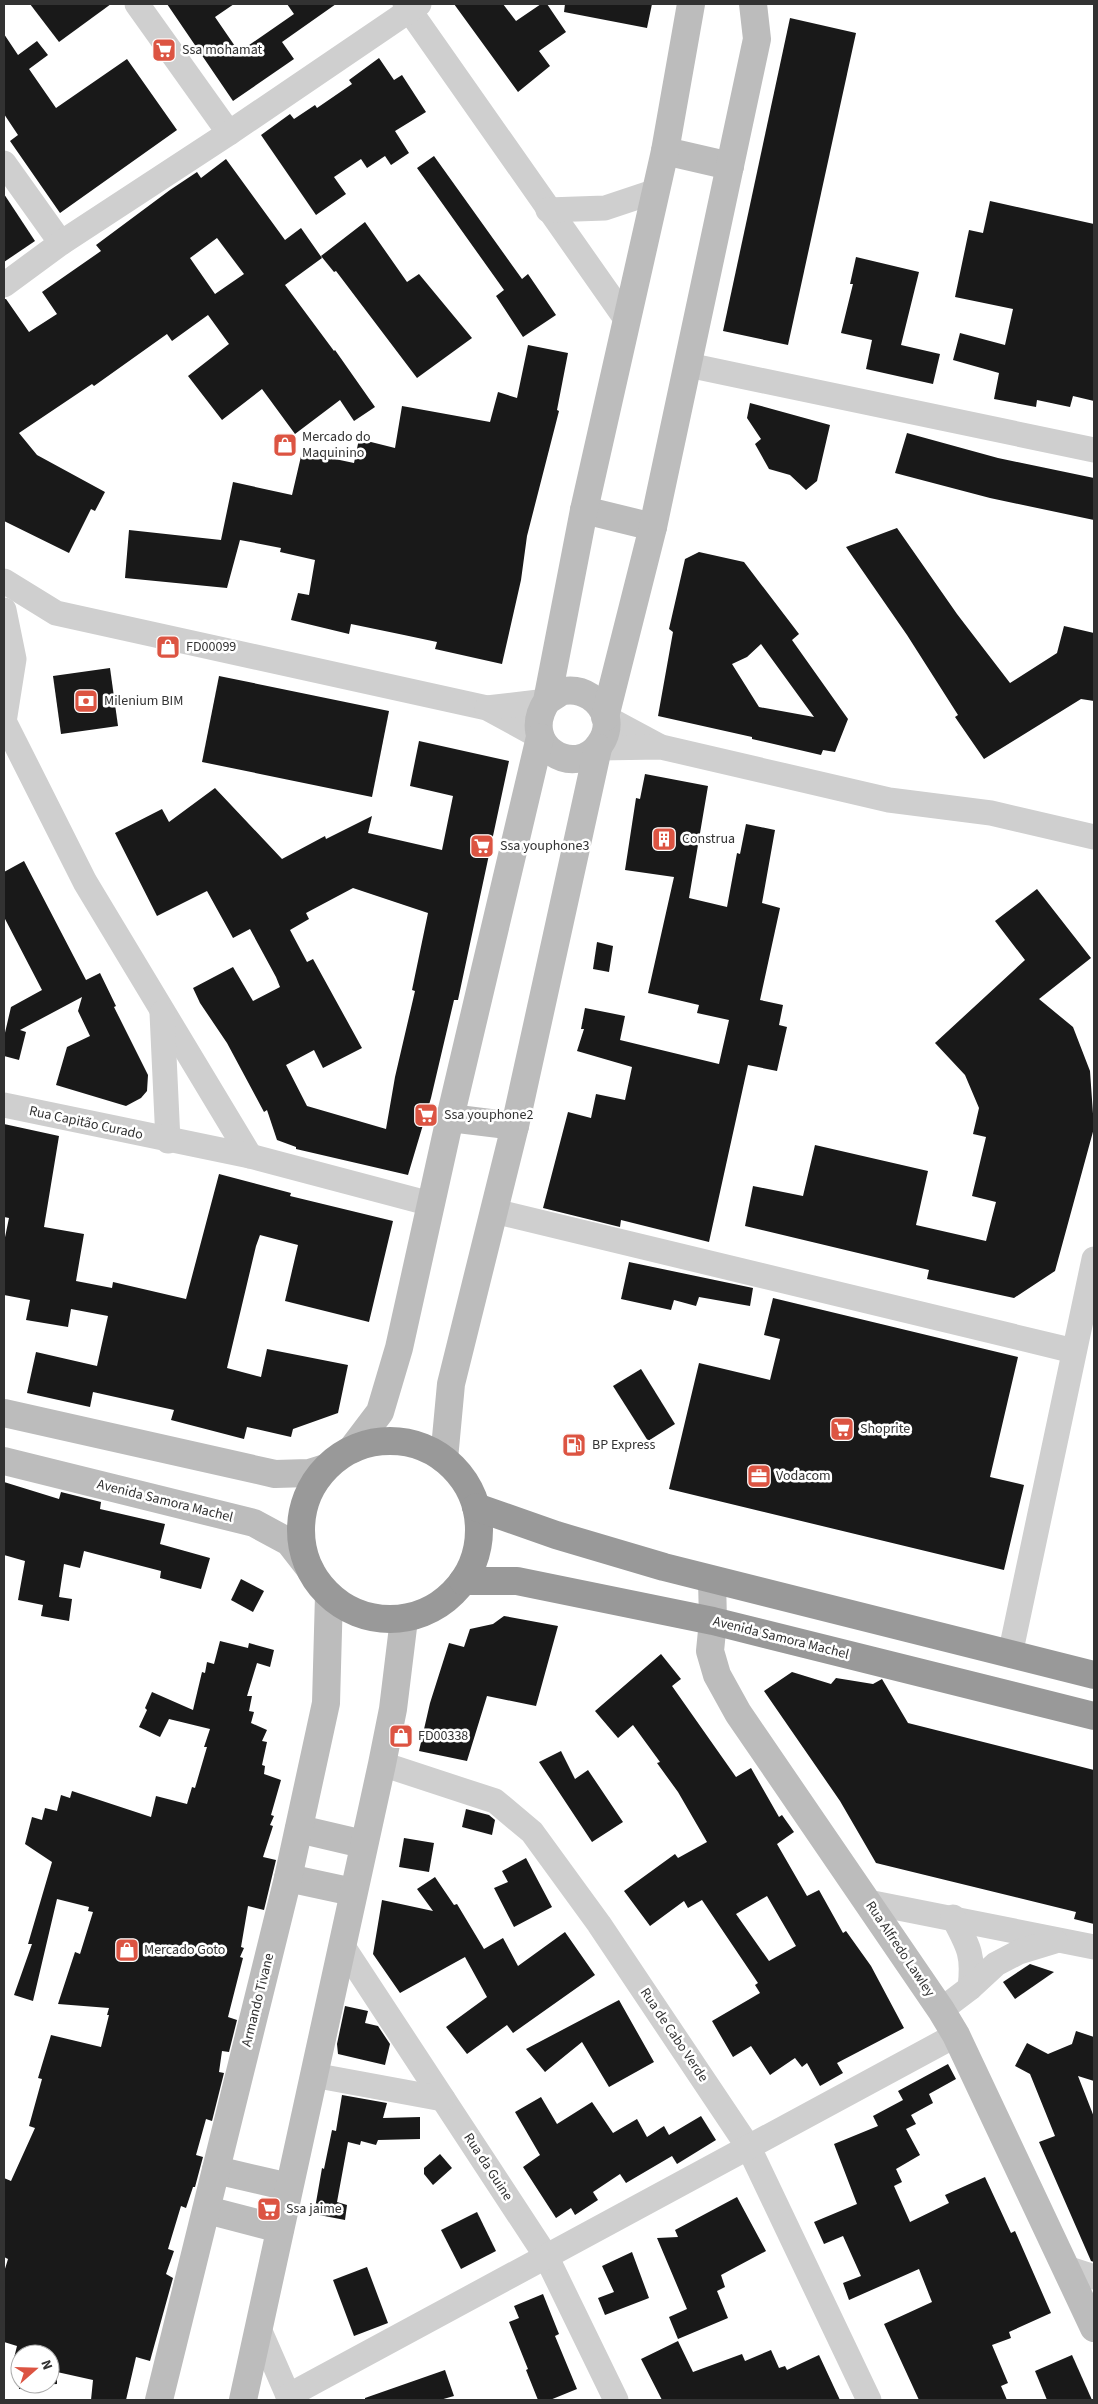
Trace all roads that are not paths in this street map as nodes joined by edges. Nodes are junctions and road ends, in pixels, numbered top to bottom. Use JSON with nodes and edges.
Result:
{"nodes":[{"id":1,"x":136,"y":4,"type":"edge"},
{"id":2,"x":691,"y":4,"type":"edge"},
{"id":3,"x":753,"y":4,"type":"edge"},
{"id":4,"x":411,"y":6,"type":"edge"},
{"id":5,"x":229,"y":133,"type":"junction"},
{"id":6,"x":665,"y":151,"type":"junction"},
{"id":7,"x":4,"y":163,"type":"edge"},
{"id":8,"x":730,"y":166,"type":"junction"},
{"id":9,"x":656,"y":191,"type":"junction"},
{"id":10,"x":548,"y":210,"type":"junction"},
{"id":11,"x":61,"y":243,"type":"junction"},
{"id":12,"x":4,"y":285,"type":"edge"},
{"id":13,"x":626,"y":319,"type":"junction"},
{"id":14,"x":688,"y":365,"type":"junction"},
{"id":15,"x":1094,"y":450,"type":"edge"},
{"id":16,"x":584,"y":510,"type":"junction"},
{"id":17,"x":653,"y":527,"type":"junction"},
{"id":18,"x":4,"y":581,"type":"edge"},
{"id":19,"x":56,"y":613,"type":"junction"},
{"id":20,"x":5,"y":619,"type":"edge"},
{"id":21,"x":548,"y":701,"type":"junction"},
{"id":22,"x":487,"y":708,"type":"junction"},
{"id":23,"x":606,"y":717,"type":"junction"},
{"id":24,"x":4,"y":721,"type":"edge"},
{"id":25,"x":540,"y":736,"type":"junction"},
{"id":26,"x":598,"y":748,"type":"junction"},
{"id":27,"x":661,"y":748,"type":"junction"},
{"id":28,"x":1094,"y":837,"type":"edge"},
{"id":29,"x":162,"y":1011,"type":"junction"},
{"id":30,"x":4,"y":1105,"type":"edge"},
{"id":31,"x":450,"y":1118,"type":"junction"},
{"id":32,"x":515,"y":1126,"type":"junction"},
{"id":33,"x":168,"y":1141,"type":"junction"},
{"id":34,"x":250,"y":1156,"type":"junction"},
{"id":35,"x":431,"y":1204,"type":"junction"},
{"id":36,"x":494,"y":1211,"type":"junction"},
{"id":37,"x":1094,"y":1259,"type":"edge"},
{"id":38,"x":1074,"y":1351,"type":"junction"},
{"id":39,"x":4,"y":1413,"type":"edge"},
{"id":40,"x":352,"y":1449,"type":"junction"},
{"id":41,"x":444,"y":1459,"type":"junction"},
{"id":42,"x":4,"y":1461,"type":"edge"},
{"id":43,"x":325,"y":1468,"type":"junction"},
{"id":44,"x":476,"y":1507,"type":"junction"},
{"id":45,"x":310,"y":1569,"type":"junction"},
{"id":46,"x":712,"y":1580,"type":"junction"},
{"id":47,"x":463,"y":1581,"type":"junction"},
{"id":48,"x":329,"y":1595,"type":"junction"},
{"id":49,"x":404,"y":1619,"type":"junction"},
{"id":50,"x":713,"y":1621,"type":"junction"},
{"id":51,"x":906,"y":1628,"type":"junction"},
{"id":52,"x":1010,"y":1655,"type":"junction"},
{"id":53,"x":895,"y":1666,"type":"junction"},
{"id":54,"x":1094,"y":1675,"type":"edge"},
{"id":55,"x":1094,"y":1716,"type":"edge"},
{"id":56,"x":382,"y":1764,"type":"junction"},
{"id":57,"x":299,"y":1829,"type":"junction"},
{"id":58,"x":363,"y":1844,"type":"junction"},
{"id":59,"x":288,"y":1878,"type":"junction"},
{"id":60,"x":353,"y":1892,"type":"junction"},
{"id":61,"x":868,"y":1902,"type":"junction"},
{"id":62,"x":953,"y":1917,"type":"junction"},
{"id":63,"x":1056,"y":1941,"type":"junction"},
{"id":64,"x":342,"y":1945,"type":"junction"},
{"id":65,"x":1094,"y":1947,"type":"edge"},
{"id":66,"x":970,"y":1988,"type":"junction"},
{"id":67,"x":941,"y":2010,"type":"junction"},
{"id":68,"x":956,"y":2035,"type":"junction"},
{"id":69,"x":313,"y":2075,"type":"junction"},
{"id":70,"x":443,"y":2099,"type":"junction"},
{"id":71,"x":749,"y":2148,"type":"junction"},
{"id":72,"x":216,"y":2170,"type":"junction"},
{"id":73,"x":289,"y":2187,"type":"junction"},
{"id":74,"x":206,"y":2210,"type":"junction"},
{"id":75,"x":280,"y":2229,"type":"junction"},
{"id":76,"x":546,"y":2256,"type":"junction"},
{"id":77,"x":1066,"y":2268,"type":"junction"},
{"id":78,"x":1094,"y":2277,"type":"edge"},
{"id":79,"x":1094,"y":2328,"type":"edge"},
{"id":80,"x":259,"y":2329,"type":"junction"},
{"id":81,"x":289,"y":2398,"type":"edge"},
{"id":82,"x":159,"y":2400,"type":"edge"},
{"id":83,"x":242,"y":2400,"type":"edge"},
{"id":84,"x":616,"y":2400,"type":"edge"},
{"id":85,"x":869,"y":2400,"type":"edge"}],
"edges":[{"from":1,"to":5,"type":"street"},
{"from":2,"to":6,"type":"street"},
{"from":3,"to":8,"type":"street"},
{"from":4,"to":5,"type":"street"},
{"from":4,"to":10,"type":"street"},
{"from":5,"to":11,"type":"street"},
{"from":6,"to":8,"type":"street"},
{"from":6,"to":9,"type":"street"},
{"from":7,"to":11,"type":"street"},
{"from":8,"to":14,"type":"street"},
{"from":9,"to":10,"type":"street"},
{"from":9,"to":13,"type":"street"},
{"from":10,"to":13,"type":"street"},
{"from":11,"to":12,"type":"street"},
{"from":13,"to":16,"type":"street"},
{"from":14,"to":15,"type":"street"},
{"from":14,"to":17,"type":"street"},
{"from":16,"to":17,"type":"street"},
{"from":16,"to":21,"type":"street"},
{"from":17,"to":23,"type":"street"},
{"from":18,"to":19,"type":"street"},
{"from":19,"to":20,"type":"street"},
{"from":19,"to":22,"type":"street"},
{"from":20,"to":24,"type":"street"},
{"from":21,"to":22,"type":"street"},
{"from":21,"to":23,"type":"street"},
{"from":21,"to":25,"type":"street"},
{"from":22,"to":25,"type":"street"},
{"from":23,"to":26,"type":"street"},
{"from":23,"to":27,"type":"street"},
{"from":24,"to":29,"type":"street"},
{"from":25,"to":26,"type":"street"},
{"from":25,"to":31,"type":"street"},
{"from":26,"to":27,"type":"street"},
{"from":26,"to":32,"type":"street"},
{"from":27,"to":28,"type":"street"},
{"from":29,"to":33,"type":"street"},
{"from":29,"to":34,"type":"street"},
{"from":30,"to":33,"type":"street","name":"Rua Capitão Curado"},
{"from":31,"to":32,"type":"street"},
{"from":31,"to":35,"type":"street"},
{"from":32,"to":36,"type":"street"},
{"from":33,"to":34,"type":"street","name":"Rua Capitão Curado"},
{"from":34,"to":35,"type":"street","name":"Rua Capitão Curado"},
{"from":35,"to":40,"type":"street"},
{"from":36,"to":38,"type":"street"},
{"from":36,"to":41,"type":"street"},
{"from":37,"to":38,"type":"street"},
{"from":38,"to":52,"type":"street"},
{"from":39,"to":43,"type":"street"},
{"from":40,"to":41,"type":"highway"},
{"from":40,"to":43,"type":"highway"},
{"from":41,"to":44,"type":"highway"},
{"from":42,"to":45,"type":"street","name":"Avenida Samora Machel"},
{"from":43,"to":45,"type":"highway"},
{"from":44,"to":46,"type":"highway"},
{"from":44,"to":47,"type":"highway"},
{"from":45,"to":48,"type":"highway"},
{"from":46,"to":50,"type":"street","name":"Rua Alfredo Lawley"},
{"from":46,"to":51,"type":"highway"},
{"from":47,"to":49,"type":"highway"},
{"from":47,"to":50,"type":"highway","name":"Avenida Samora Machel"},
{"from":48,"to":49,"type":"highway"},
{"from":48,"to":57,"type":"street","name":"Armando Tivane"},
{"from":49,"to":56,"type":"street"},
{"from":50,"to":53,"type":"highway","name":"Avenida Samora Machel"},
{"from":50,"to":61,"type":"street","name":"Rua Alfredo Lawley"},
{"from":51,"to":52,"type":"highway"},
{"from":51,"to":53,"type":"highway"},
{"from":52,"to":54,"type":"highway"},
{"from":53,"to":55,"type":"highway","name":"Avenida Samora Machel"},
{"from":56,"to":58,"type":"street"},
{"from":56,"to":71,"type":"street","name":"Rua de Cabo Verde"},
{"from":57,"to":58,"type":"street"},
{"from":57,"to":59,"type":"street","name":"Armando Tivane"},
{"from":58,"to":60,"type":"street"},
{"from":59,"to":60,"type":"street"},
{"from":59,"to":72,"type":"street","name":"Armando Tivane"},
{"from":60,"to":64,"type":"street"},
{"from":61,"to":62,"type":"street"},
{"from":61,"to":67,"type":"street","name":"Rua Alfredo Lawley"},
{"from":62,"to":63,"type":"street"},
{"from":62,"to":66,"type":"street"},
{"from":63,"to":65,"type":"street"},
{"from":63,"to":66,"type":"street"},
{"from":64,"to":69,"type":"street"},
{"from":64,"to":70,"type":"street","name":"Rua da Guine"},
{"from":66,"to":67,"type":"street"},
{"from":67,"to":68,"type":"street","name":"Rua Alfredo Lawley"},
{"from":68,"to":71,"type":"street"},
{"from":68,"to":77,"type":"street","name":"Rua Alfredo Lawley"},
{"from":69,"to":70,"type":"street"},
{"from":69,"to":73,"type":"street"},
{"from":70,"to":76,"type":"street","name":"Rua da Guine"},
{"from":71,"to":76,"type":"street"},
{"from":71,"to":85,"type":"street","name":"Rua de Cabo Verde"},
{"from":72,"to":73,"type":"street"},
{"from":72,"to":74,"type":"street","name":"Armando Tivane"},
{"from":73,"to":75,"type":"street"},
{"from":74,"to":75,"type":"street"},
{"from":74,"to":82,"type":"street","name":"Armando Tivane"},
{"from":75,"to":80,"type":"street"},
{"from":76,"to":81,"type":"street"},
{"from":76,"to":84,"type":"street","name":"Rua da Guine"},
{"from":77,"to":78,"type":"street"},
{"from":77,"to":79,"type":"street","name":"Rua Alfredo Lawley"},
{"from":80,"to":81,"type":"street"},
{"from":80,"to":83,"type":"street"}]}
